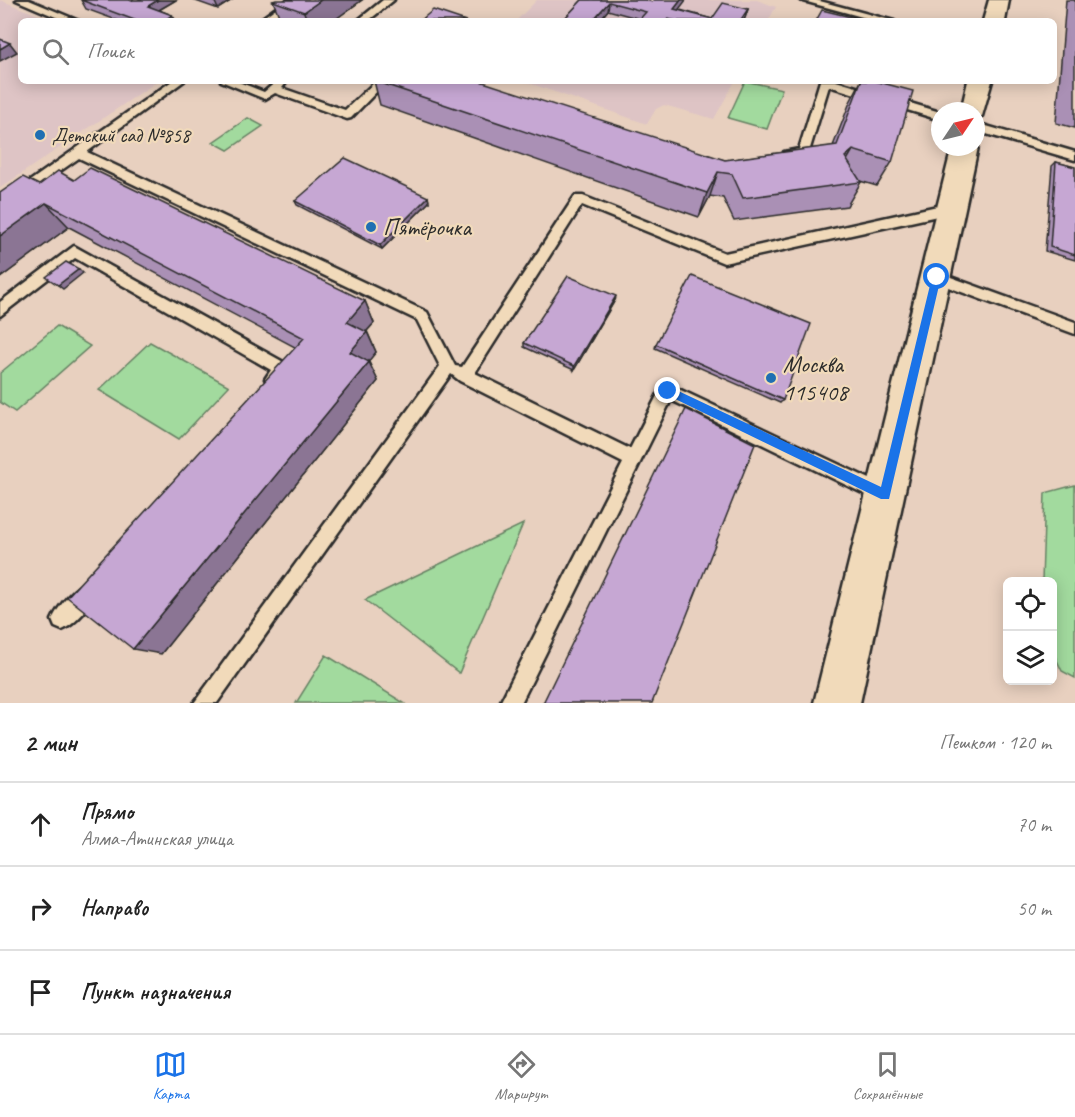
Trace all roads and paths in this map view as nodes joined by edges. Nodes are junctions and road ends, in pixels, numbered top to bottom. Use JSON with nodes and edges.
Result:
{"nodes":[{"id":1,"x":21,"y":0,"type":"edge"},
{"id":2,"x":293,"y":0,"type":"edge"},
{"id":3,"x":389,"y":0,"type":"edge"},
{"id":4,"x":806,"y":0,"type":"edge"},
{"id":5,"x":999,"y":0,"type":"edge"},
{"id":6,"x":66,"y":18,"type":"edge"},
{"id":7,"x":267,"y":18,"type":"edge"},
{"id":8,"x":366,"y":18,"type":"edge"},
{"id":9,"x":877,"y":18,"type":"edge"},
{"id":10,"x":995,"y":18,"type":"edge"},
{"id":11,"x":175,"y":84,"type":"edge"},
{"id":12,"x":234,"y":84,"type":"edge"},
{"id":13,"x":280,"y":84,"type":"edge"},
{"id":14,"x":379,"y":84,"type":"edge"},
{"id":15,"x":824,"y":84,"type":"edge"},
{"id":16,"x":835,"y":84,"type":"edge"},
{"id":17,"x":979,"y":84,"type":"edge"},
{"id":18,"x":274,"y":88,"type":"junction"},
{"id":19,"x":975,"y":102,"type":"edge"},
{"id":20,"x":931,"y":113,"type":"edge"},
{"id":21,"x":985,"y":130,"type":"edge"},
{"id":22,"x":78,"y":153,"type":"junction"},
{"id":23,"x":963,"y":156,"type":"edge"},
{"id":24,"x":1075,"y":156,"type":"edge"},
{"id":25,"x":771,"y":159,"type":"edge"},
{"id":26,"x":0,"y":208,"type":"edge"},
{"id":27,"x":951,"y":208,"type":"junction"},
{"id":28,"x":937,"y":277,"type":"junction"},
{"id":29,"x":0,"y":310,"type":"edge"},
{"id":30,"x":1075,"y":328,"type":"edge"},
{"id":31,"x":448,"y":367,"type":"junction"},
{"id":32,"x":465,"y":376,"type":"junction"},
{"id":33,"x":259,"y":396,"type":"edge"},
{"id":34,"x":634,"y":460,"type":"junction"},
{"id":35,"x":885,"y":495,"type":"junction"},
{"id":36,"x":102,"y":576,"type":"edge"},
{"id":37,"x":62,"y":620,"type":"dead end"},
{"id":38,"x":204,"y":703,"type":"edge"},
{"id":39,"x":510,"y":703,"type":"edge"},
{"id":40,"x":837,"y":703,"type":"edge"}],
"edges":[{"from":1,"to":6,"type":"lane"},
{"from":2,"to":7,"type":"lane"},
{"from":3,"to":8,"type":"lane"},
{"from":4,"to":9,"type":"lane"},
{"from":5,"to":10,"type":"street"},
{"from":11,"to":22,"type":"lane"},
{"from":12,"to":18,"type":"lane"},
{"from":13,"to":18,"type":"lane"},
{"from":14,"to":18,"type":"lane"},
{"from":15,"to":25,"type":"lane"},
{"from":16,"to":20,"type":"lane"},
{"from":17,"to":19,"type":"street"},
{"from":21,"to":24,"type":"lane"},
{"from":22,"to":26,"type":"lane"},
{"from":22,"to":31,"type":"lane"},
{"from":23,"to":27,"type":"street"},
{"from":27,"to":28,"type":"street"},
{"from":27,"to":32,"type":"lane"},
{"from":28,"to":30,"type":"lane"},
{"from":28,"to":35,"type":"street"},
{"from":29,"to":33,"type":"lane"},
{"from":31,"to":32,"type":"lane"},
{"from":31,"to":38,"type":"lane"},
{"from":32,"to":34,"type":"lane"},
{"from":34,"to":35,"type":"lane"},
{"from":34,"to":39,"type":"lane"},
{"from":35,"to":40,"type":"street"},
{"from":36,"to":37,"type":"lane"}]}
